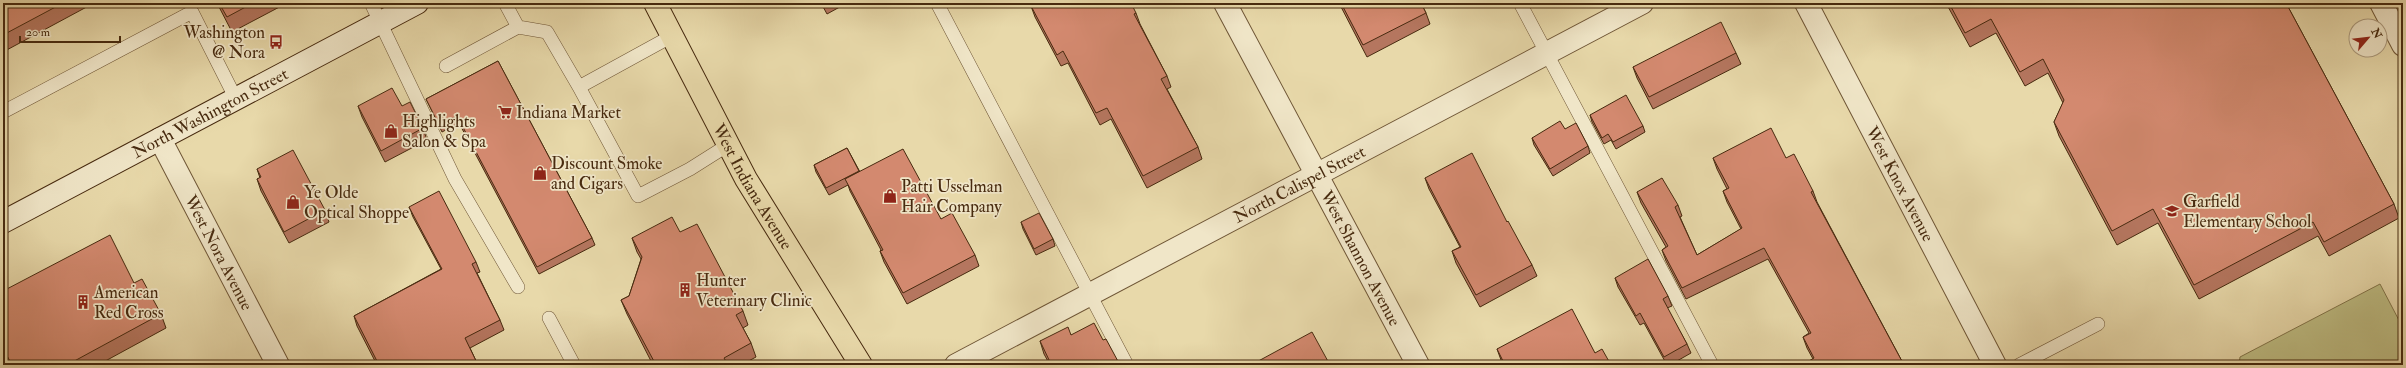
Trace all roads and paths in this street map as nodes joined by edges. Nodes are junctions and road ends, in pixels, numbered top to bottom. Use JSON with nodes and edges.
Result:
{"nodes":[{"id":1,"x":371,"y":3,"type":"edge"},
{"id":2,"x":417,"y":3,"type":"edge"},
{"id":3,"x":505,"y":3,"type":"edge"},
{"id":4,"x":655,"y":3,"type":"edge"},
{"id":5,"x":937,"y":3,"type":"edge"},
{"id":6,"x":1225,"y":3,"type":"edge"},
{"id":7,"x":1520,"y":3,"type":"edge"},
{"id":8,"x":1642,"y":3,"type":"edge"},
{"id":9,"x":1806,"y":3,"type":"edge"},
{"id":10,"x":2381,"y":3,"type":"edge"},
{"id":11,"x":382,"y":22,"type":"junction"},
{"id":12,"x":518,"y":27,"type":"junction"},
{"id":13,"x":672,"y":36,"type":"junction"},
{"id":14,"x":2403,"y":45,"type":"edge"},
{"id":15,"x":1547,"y":53,"type":"junction"},
{"id":16,"x":446,"y":66,"type":"dead end"},
{"id":17,"x":579,"y":87,"type":"junction"},
{"id":18,"x":236,"y":99,"type":"junction"},
{"id":19,"x":3,"y":112,"type":"edge"},
{"id":20,"x":160,"y":139,"type":"junction"},
{"id":21,"x":728,"y":145,"type":"junction"},
{"id":22,"x":1316,"y":175,"type":"junction"},
{"id":23,"x":3,"y":222,"type":"edge"},
{"id":24,"x":518,"y":287,"type":"dead end"},
{"id":25,"x":1090,"y":294,"type":"junction"},
{"id":26,"x":549,"y":318,"type":"dead end"},
{"id":27,"x":2098,"y":324,"type":"dead end"},
{"id":28,"x":278,"y":365,"type":"edge"},
{"id":29,"x":574,"y":365,"type":"edge"},
{"id":30,"x":861,"y":365,"type":"edge"},
{"id":31,"x":956,"y":365,"type":"edge"},
{"id":32,"x":1128,"y":365,"type":"edge"},
{"id":33,"x":1418,"y":365,"type":"edge"},
{"id":34,"x":1712,"y":365,"type":"edge"},
{"id":35,"x":1995,"y":365,"type":"edge"},
{"id":36,"x":2019,"y":365,"type":"edge"}],
"edges":[{"from":1,"to":11,"type":"lane"},
{"from":2,"to":11,"type":"street","name":"North Washington Street"},
{"from":3,"to":12,"type":"lane"},
{"from":4,"to":13,"type":"main road","name":"West Indiana Avenue"},
{"from":5,"to":25,"type":"lane"},
{"from":6,"to":22,"type":"street","name":"West Shannon Avenue"},
{"from":7,"to":15,"type":"lane"},
{"from":8,"to":15,"type":"street","name":"North Calispel Street"},
{"from":9,"to":35,"type":"street","name":"West Knox Avenue"},
{"from":10,"to":14,"type":"street"},
{"from":11,"to":18,"type":"street","name":"North Washington Street"},
{"from":11,"to":24,"type":"lane"},
{"from":12,"to":16,"type":"lane"},
{"from":12,"to":17,"type":"lane"},
{"from":13,"to":17,"type":"lane"},
{"from":13,"to":21,"type":"main road","name":"West Indiana Avenue"},
{"from":15,"to":22,"type":"street","name":"North Calispel Street"},
{"from":15,"to":34,"type":"lane"},
{"from":17,"to":21,"type":"lane"},
{"from":18,"to":19,"type":"lane"},
{"from":18,"to":20,"type":"street","name":"North Washington Street"},
{"from":20,"to":23,"type":"street","name":"North Washington Street"},
{"from":20,"to":28,"type":"street","name":"West Nora Avenue"},
{"from":21,"to":30,"type":"main road","name":"West Indiana Avenue"},
{"from":22,"to":25,"type":"street","name":"North Calispel Street"},
{"from":22,"to":33,"type":"street","name":"West Shannon Avenue"},
{"from":25,"to":31,"type":"street","name":"North Calispel Street"},
{"from":25,"to":32,"type":"lane"},
{"from":26,"to":29,"type":"lane"},
{"from":27,"to":36,"type":"lane"}]}
